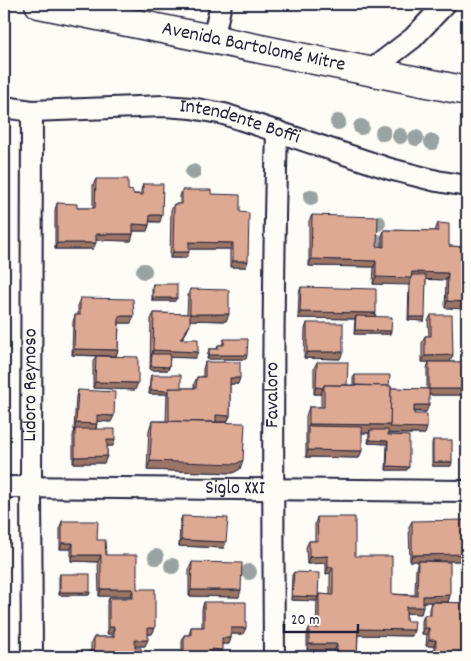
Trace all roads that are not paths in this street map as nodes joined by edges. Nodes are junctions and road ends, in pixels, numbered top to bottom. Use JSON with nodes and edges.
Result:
{"nodes":[{"id":1,"x":39,"y":4,"type":"edge"},
{"id":2,"x":221,"y":4,"type":"edge"},
{"id":3,"x":445,"y":4,"type":"edge"},
{"id":4,"x":213,"y":39,"type":"junction"},
{"id":5,"x":370,"y":71,"type":"junction"},
{"id":6,"x":467,"y":91,"type":"edge"},
{"id":7,"x":4,"y":106,"type":"edge"},
{"id":8,"x":32,"y":111,"type":"junction"},
{"id":9,"x":277,"y":131,"type":"junction"},
{"id":10,"x":467,"y":186,"type":"edge"},
{"id":11,"x":4,"y":487,"type":"edge"},
{"id":12,"x":31,"y":487,"type":"junction"},
{"id":13,"x":273,"y":489,"type":"junction"},
{"id":14,"x":467,"y":491,"type":"edge"},
{"id":15,"x":32,"y":657,"type":"edge"},
{"id":16,"x":274,"y":657,"type":"edge"}],
"edges":[{"from":1,"to":4,"type":"main road","name":"Avenida Bartolomé Mitre"},
{"from":2,"to":4,"type":"street"},
{"from":3,"to":5,"type":"street"},
{"from":4,"to":5,"type":"main road","name":"Avenida Bartolomé Mitre"},
{"from":5,"to":6,"type":"main road","name":"Avenida Bartolomé Mitre"},
{"from":7,"to":8,"type":"street","name":"Intendente Boffi"},
{"from":8,"to":9,"type":"street","name":"Intendente Boffi"},
{"from":8,"to":12,"type":"street","name":"Lidoro Reynoso"},
{"from":9,"to":10,"type":"street","name":"Intendente Boffi"},
{"from":9,"to":13,"type":"street","name":"Favaloro"},
{"from":11,"to":12,"type":"street","name":"Siglo XXI"},
{"from":12,"to":13,"type":"street","name":"Siglo XXI"},
{"from":12,"to":15,"type":"street","name":"Lidoro Reynoso"},
{"from":13,"to":14,"type":"street","name":"Siglo XXI"},
{"from":13,"to":16,"type":"street","name":"Favaloro"}]}
